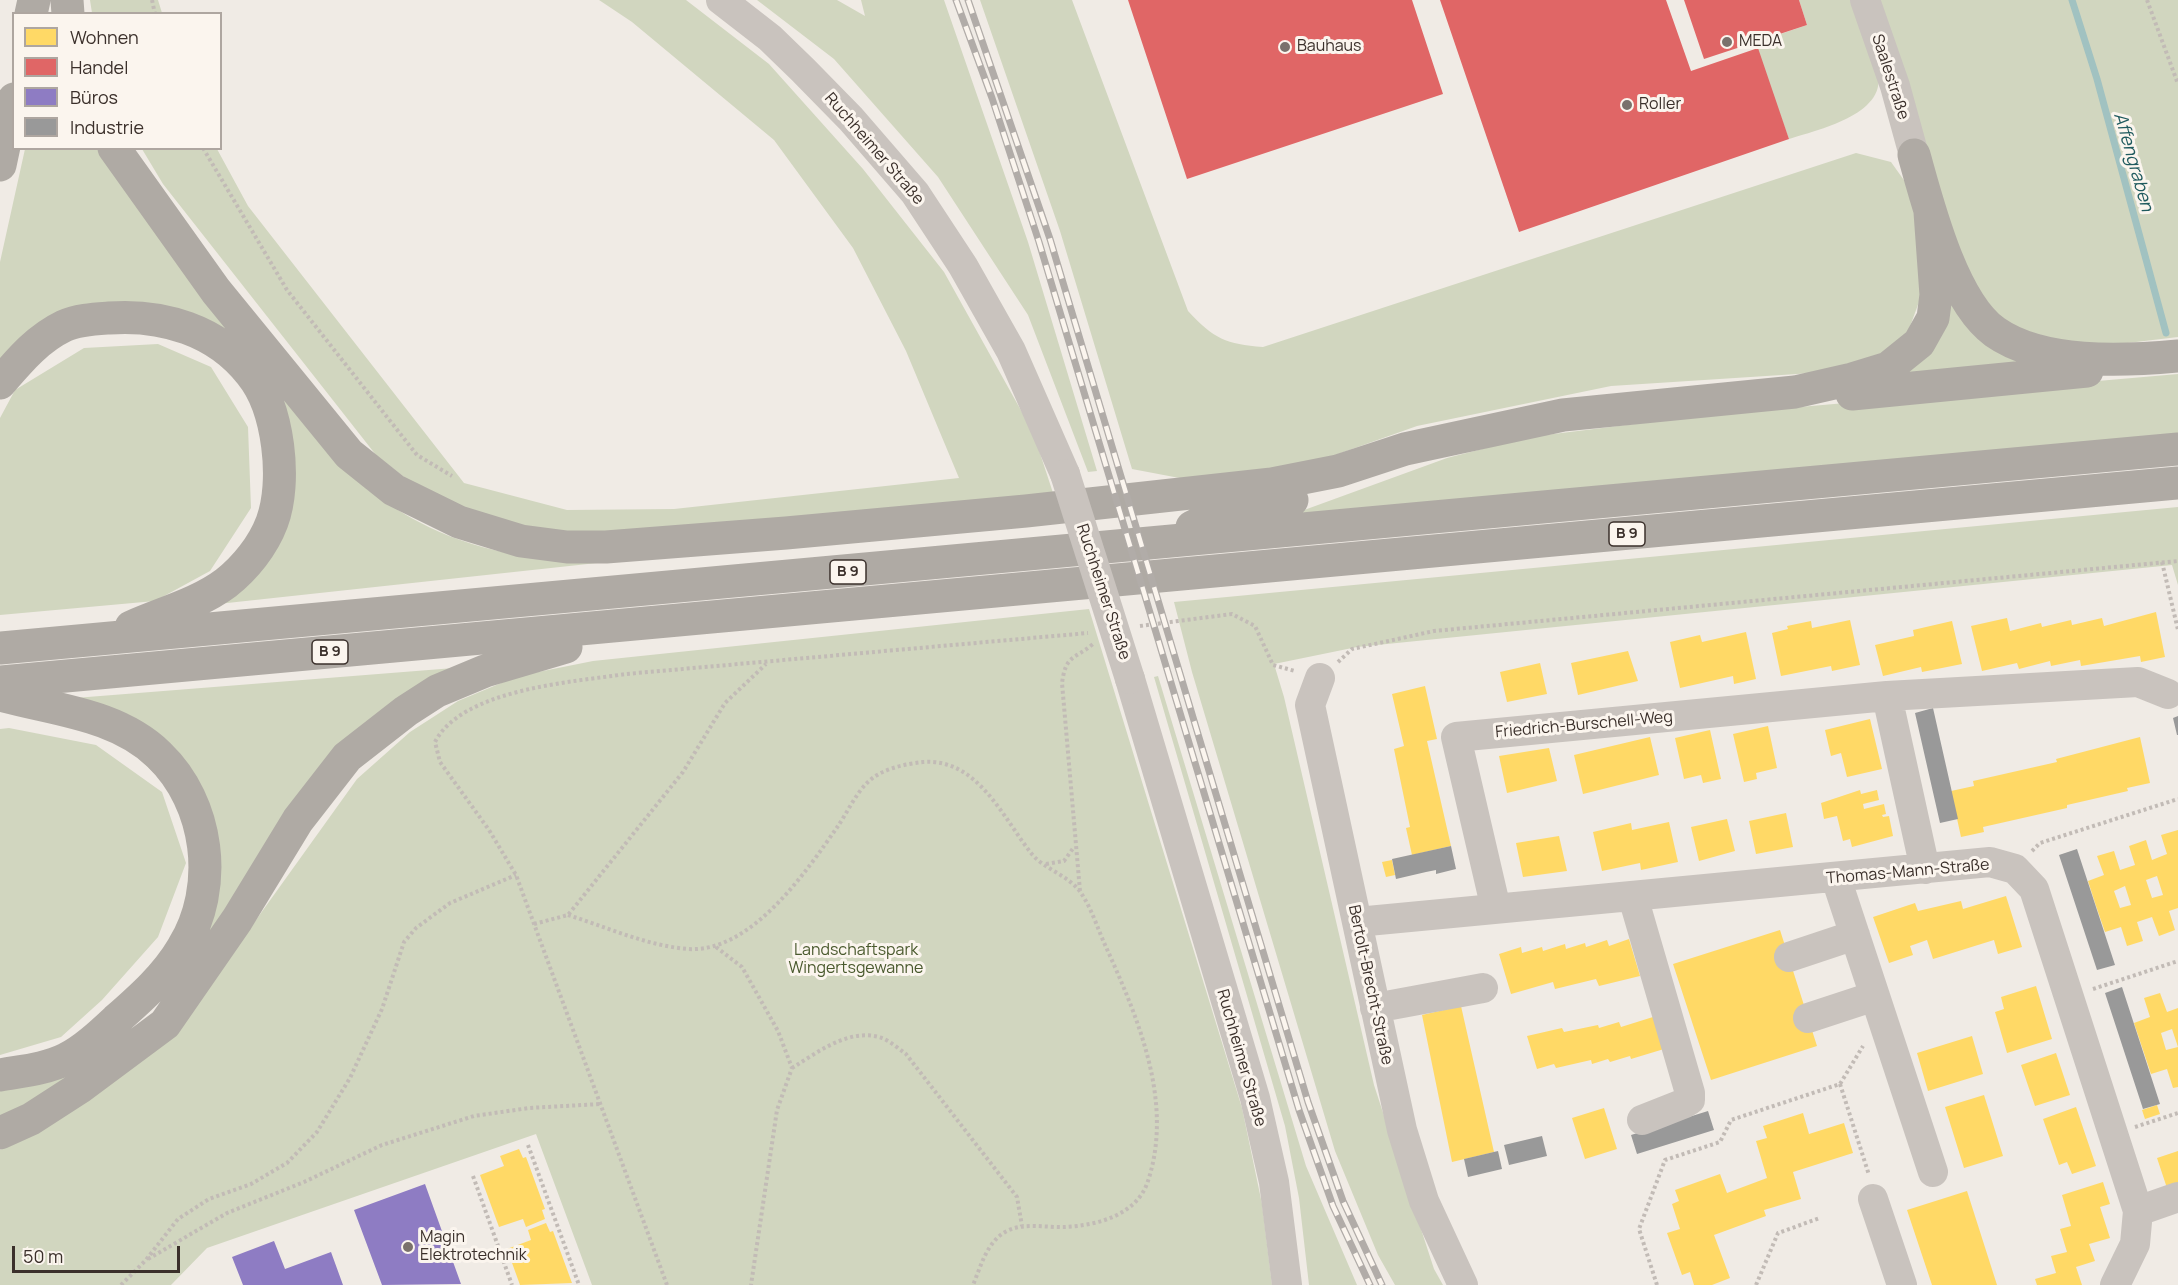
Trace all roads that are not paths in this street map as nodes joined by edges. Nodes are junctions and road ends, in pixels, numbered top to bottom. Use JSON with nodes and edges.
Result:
{"nodes":[{"id":1,"x":721,"y":0,"type":"edge"},
{"id":2,"x":1865,"y":0,"type":"edge"},
{"id":3,"x":12,"y":108,"type":"edge"},
{"id":4,"x":115,"y":150,"type":"edge"},
{"id":5,"x":1914,"y":155,"type":"joint"},
{"id":6,"x":0,"y":165,"type":"edge"},
{"id":7,"x":1930,"y":212,"type":"junction"},
{"id":8,"x":2170,"y":357,"type":"edge"},
{"id":9,"x":0,"y":383,"type":"edge"},
{"id":10,"x":1795,"y":392,"type":"junction"},
{"id":11,"x":1450,"y":440,"type":"junction"},
{"id":12,"x":2178,"y":449,"type":"edge"},
{"id":13,"x":2178,"y":483,"type":"edge"},
{"id":14,"x":1160,"y":543,"type":"junction"},
{"id":15,"x":661,"y":623,"type":"junction"},
{"id":16,"x":101,"y":639,"type":"junction"},
{"id":17,"x":0,"y":648,"type":"edge"},
{"id":18,"x":1320,"y":678,"type":"road end"},
{"id":19,"x":0,"y":682,"type":"edge"},
{"id":20,"x":2168,"y":694,"type":"dead end"},
{"id":21,"x":0,"y":695,"type":"edge"},
{"id":22,"x":1887,"y":696,"type":"junction"},
{"id":23,"x":1925,"y":869,"type":"junction"},
{"id":24,"x":1836,"y":878,"type":"junction"},
{"id":25,"x":1633,"y":897,"type":"junction"},
{"id":26,"x":1496,"y":909,"type":"junction"},
{"id":27,"x":1357,"y":922,"type":"junction"},
{"id":28,"x":1855,"y":936,"type":"junction"},
{"id":29,"x":1789,"y":957,"type":"dead end"},
{"id":30,"x":1483,"y":988,"type":"dead end"},
{"id":31,"x":1879,"y":1006,"type":"junction"},
{"id":32,"x":1375,"y":1008,"type":"junction"},
{"id":33,"x":1808,"y":1018,"type":"dead end"},
{"id":34,"x":0,"y":1075,"type":"edge"},
{"id":35,"x":1642,"y":1120,"type":"dead end"},
{"id":36,"x":0,"y":1133,"type":"edge"},
{"id":37,"x":1933,"y":1172,"type":"dead end"},
{"id":38,"x":2178,"y":1197,"type":"edge"},
{"id":39,"x":1873,"y":1200,"type":"road end"},
{"id":40,"x":2138,"y":1211,"type":"junction"},
{"id":41,"x":1287,"y":1285,"type":"edge"},
{"id":42,"x":1463,"y":1285,"type":"edge"},
{"id":43,"x":1902,"y":1285,"type":"edge"},
{"id":44,"x":2115,"y":1285,"type":"edge"}],
"edges":[{"from":1,"to":41,"type":"street","name":"Ruchheimer Straße","bridge":true},
{"from":2,"to":5,"type":"street","name":"Saalestraße"},
{"from":3,"to":6,"type":"highway"},
{"from":4,"to":11,"type":"highway"},
{"from":5,"to":7,"type":"highway"},
{"from":7,"to":8,"type":"highway"},
{"from":7,"to":10,"type":"highway"},
{"from":8,"to":10,"type":"highway","number":"B 9"},
{"from":9,"to":16,"type":"highway"},
{"from":10,"to":11,"type":"highway","number":"B 9"},
{"from":11,"to":14,"type":"highway","number":"B 9"},
{"from":12,"to":14,"type":"highway","number":"B 9"},
{"from":13,"to":15,"type":"highway","number":"B 9"},
{"from":14,"to":16,"type":"highway","number":"B 9"},
{"from":15,"to":19,"type":"highway","number":"B 9"},
{"from":15,"to":36,"type":"highway"},
{"from":16,"to":17,"type":"highway","number":"B 9"},
{"from":18,"to":27,"type":"street","name":"Bertolt-Brecht-Straße"},
{"from":20,"to":22,"type":"street","name":"Friedrich-Burschell-Weg"},
{"from":21,"to":34,"type":"highway"},
{"from":22,"to":23,"type":"street"},
{"from":22,"to":26,"type":"street","name":"Friedrich-Burschell-Weg"},
{"from":23,"to":24,"type":"street","name":"Thomas-Mann-Straße"},
{"from":23,"to":40,"type":"street","name":"Thomas-Mann-Straße"},
{"from":24,"to":25,"type":"street","name":"Thomas-Mann-Straße"},
{"from":24,"to":28,"type":"street"},
{"from":25,"to":26,"type":"street","name":"Thomas-Mann-Straße"},
{"from":25,"to":35,"type":"street"},
{"from":26,"to":27,"type":"street","name":"Thomas-Mann-Straße"},
{"from":27,"to":32,"type":"street","name":"Bertolt-Brecht-Straße"},
{"from":28,"to":29,"type":"street"},
{"from":28,"to":31,"type":"street"},
{"from":30,"to":32,"type":"street"},
{"from":31,"to":33,"type":"street"},
{"from":31,"to":37,"type":"street"},
{"from":32,"to":42,"type":"street","name":"Bertolt-Brecht-Straße"},
{"from":38,"to":40,"type":"street"},
{"from":39,"to":43,"type":"street"},
{"from":40,"to":44,"type":"street"}]}
